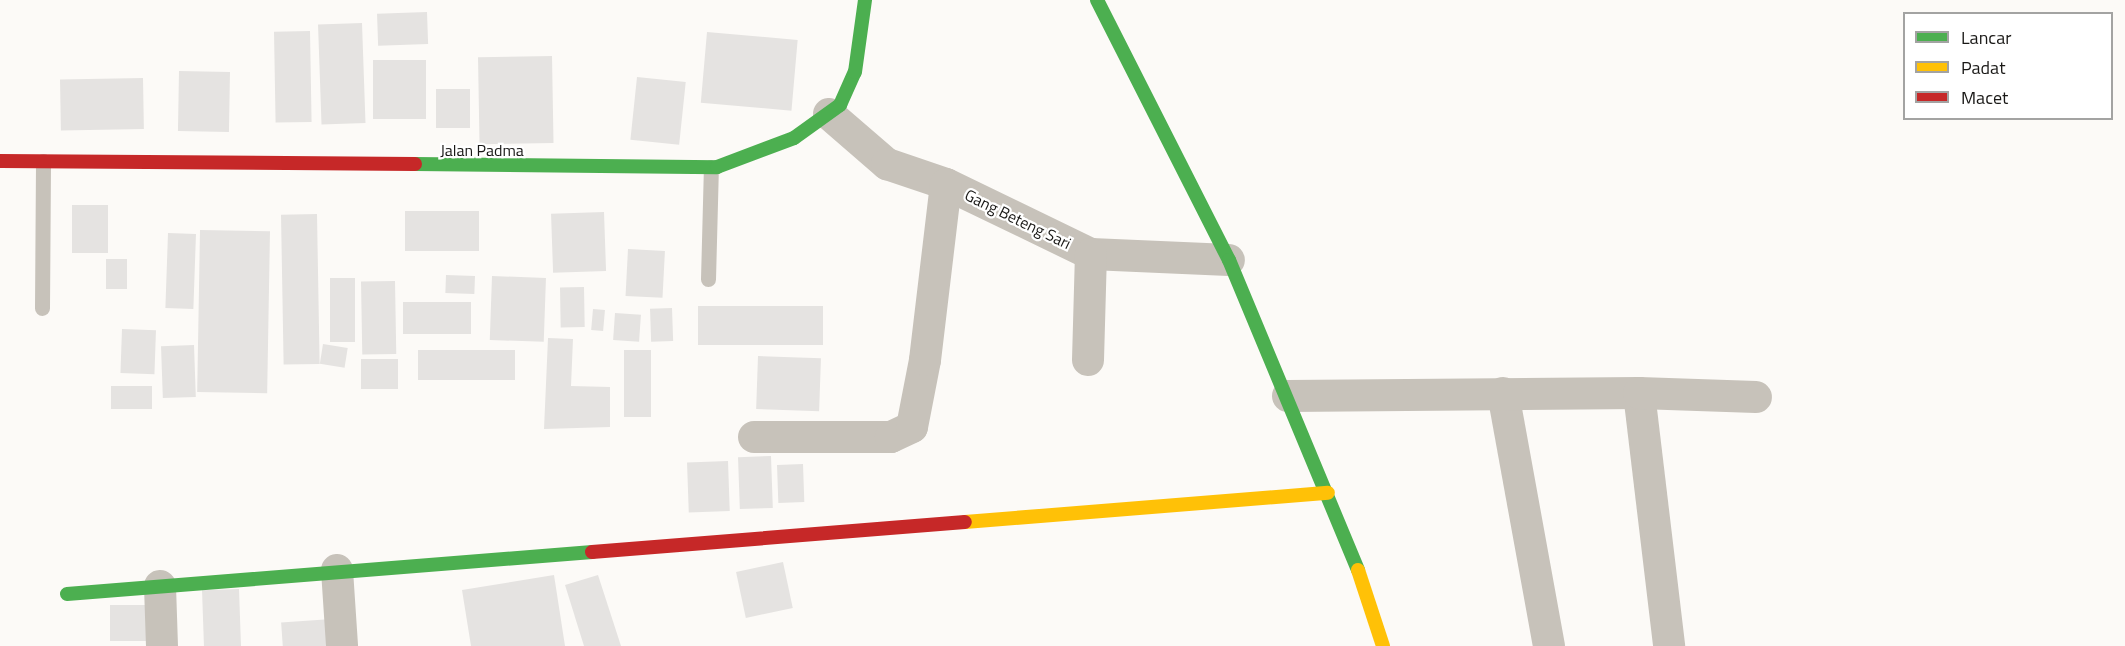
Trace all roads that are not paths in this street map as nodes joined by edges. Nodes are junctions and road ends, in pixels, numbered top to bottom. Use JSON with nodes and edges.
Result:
{"nodes":[{"id":1,"x":865,"y":0,"type":"edge"},
{"id":2,"x":1097,"y":0,"type":"edge"},
{"id":3,"x":829,"y":114,"type":"junction"},
{"id":4,"x":0,"y":161,"type":"edge"},
{"id":5,"x":44,"y":161,"type":"junction"},
{"id":6,"x":711,"y":167,"type":"junction"},
{"id":7,"x":946,"y":184,"type":"junction"},
{"id":8,"x":1091,"y":254,"type":"junction"},
{"id":9,"x":1229,"y":260,"type":"junction"},
{"id":10,"x":708,"y":279,"type":"dead end"},
{"id":11,"x":42,"y":308,"type":"dead end"},
{"id":12,"x":1088,"y":360,"type":"dead end"},
{"id":13,"x":1503,"y":393,"type":"junction"},
{"id":14,"x":1639,"y":393,"type":"junction"},
{"id":15,"x":1288,"y":396,"type":"junction"},
{"id":16,"x":1756,"y":397,"type":"dead end"},
{"id":17,"x":754,"y":437,"type":"dead end"},
{"id":18,"x":1328,"y":492,"type":"junction"},
{"id":19,"x":337,"y":570,"type":"junction"},
{"id":20,"x":160,"y":586,"type":"junction"},
{"id":21,"x":67,"y":594,"type":"dead end"},
{"id":22,"x":162,"y":646,"type":"edge"},
{"id":23,"x":342,"y":646,"type":"edge"},
{"id":24,"x":1383,"y":646,"type":"edge"},
{"id":25,"x":1549,"y":646,"type":"edge"},
{"id":26,"x":1669,"y":646,"type":"edge"}],
"edges":[{"from":1,"to":3,"type":"street","name":"Jalan Padma"},
{"from":2,"to":9,"type":"street"},
{"from":3,"to":6,"type":"street","name":"Jalan Padma"},
{"from":3,"to":7,"type":"street","name":"Gang Beteng Sari"},
{"from":4,"to":5,"type":"street","name":"Jalan Padma"},
{"from":5,"to":6,"type":"street","name":"Jalan Padma"},
{"from":5,"to":11,"type":"lane"},
{"from":6,"to":10,"type":"lane"},
{"from":7,"to":8,"type":"street","name":"Gang Beteng Sari"},
{"from":7,"to":17,"type":"street"},
{"from":8,"to":9,"type":"street","name":"Gang Beteng Sari"},
{"from":8,"to":12,"type":"street"},
{"from":9,"to":15,"type":"street"},
{"from":13,"to":14,"type":"street"},
{"from":13,"to":15,"type":"street"},
{"from":13,"to":25,"type":"street"},
{"from":14,"to":16,"type":"street"},
{"from":14,"to":26,"type":"street"},
{"from":15,"to":18,"type":"street"},
{"from":18,"to":19,"type":"street"},
{"from":18,"to":24,"type":"street"},
{"from":19,"to":20,"type":"street"},
{"from":19,"to":23,"type":"street"},
{"from":20,"to":21,"type":"street"},
{"from":20,"to":22,"type":"street"}]}
